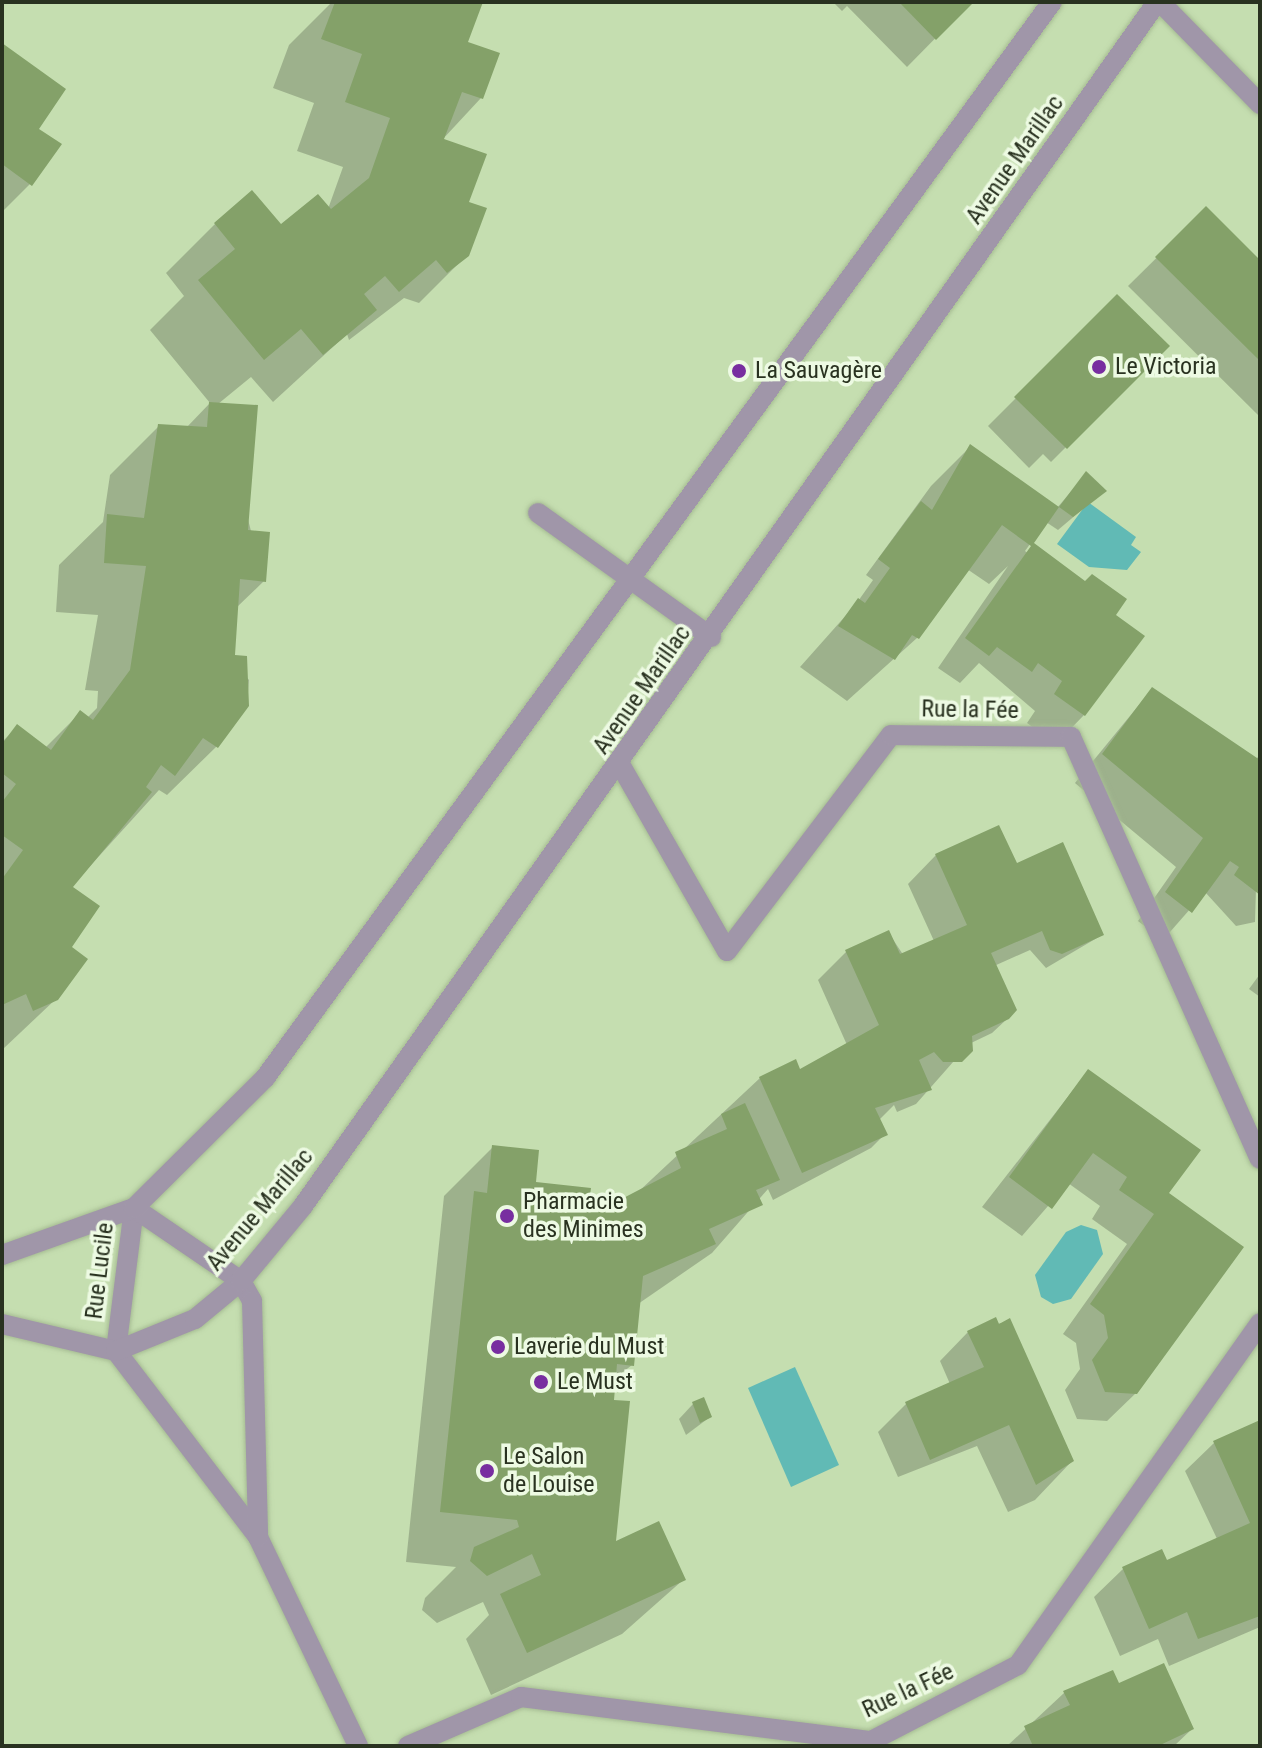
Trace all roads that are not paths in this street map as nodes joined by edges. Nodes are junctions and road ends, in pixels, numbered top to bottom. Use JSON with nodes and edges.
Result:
{"nodes":[{"id":1,"x":1052,"y":2,"type":"edge"},
{"id":2,"x":1159,"y":2,"type":"edge"},
{"id":3,"x":1260,"y":104,"type":"edge"},
{"id":4,"x":538,"y":513,"type":"dead end"},
{"id":5,"x":631,"y":578,"type":"junction"},
{"id":6,"x":711,"y":637,"type":"junction"},
{"id":7,"x":621,"y":766,"type":"junction"},
{"id":8,"x":1260,"y":1159,"type":"edge"},
{"id":9,"x":134,"y":1208,"type":"junction"},
{"id":10,"x":2,"y":1255,"type":"edge"},
{"id":11,"x":241,"y":1281,"type":"junction"},
{"id":12,"x":1260,"y":1323,"type":"edge"},
{"id":13,"x":2,"y":1324,"type":"edge"},
{"id":14,"x":116,"y":1351,"type":"junction"},
{"id":15,"x":258,"y":1537,"type":"junction"},
{"id":16,"x":358,"y":1746,"type":"edge"},
{"id":17,"x":408,"y":1746,"type":"edge"}],
"edges":[{"from":1,"to":5,"type":"street"},
{"from":2,"to":3,"type":"street"},
{"from":2,"to":6,"type":"street","name":"Avenue Marillac"},
{"from":4,"to":5,"type":"street"},
{"from":5,"to":6,"type":"street"},
{"from":5,"to":9,"type":"street"},
{"from":6,"to":7,"type":"street","name":"Avenue Marillac"},
{"from":7,"to":8,"type":"street","name":"Rue la Fée"},
{"from":7,"to":11,"type":"street","name":"Avenue Marillac"},
{"from":9,"to":10,"type":"street"},
{"from":9,"to":11,"type":"street","name":"Rue Lucile"},
{"from":9,"to":14,"type":"street","name":"Rue Lucile"},
{"from":11,"to":14,"type":"street","name":"Avenue Marillac"},
{"from":11,"to":15,"type":"street","name":"Rue Lucile"},
{"from":12,"to":17,"type":"street","name":"Rue la Fée"},
{"from":13,"to":14,"type":"street"},
{"from":14,"to":15,"type":"street","name":"Rue Lucile"},
{"from":15,"to":16,"type":"street","name":"Rue Lucile"}]}
